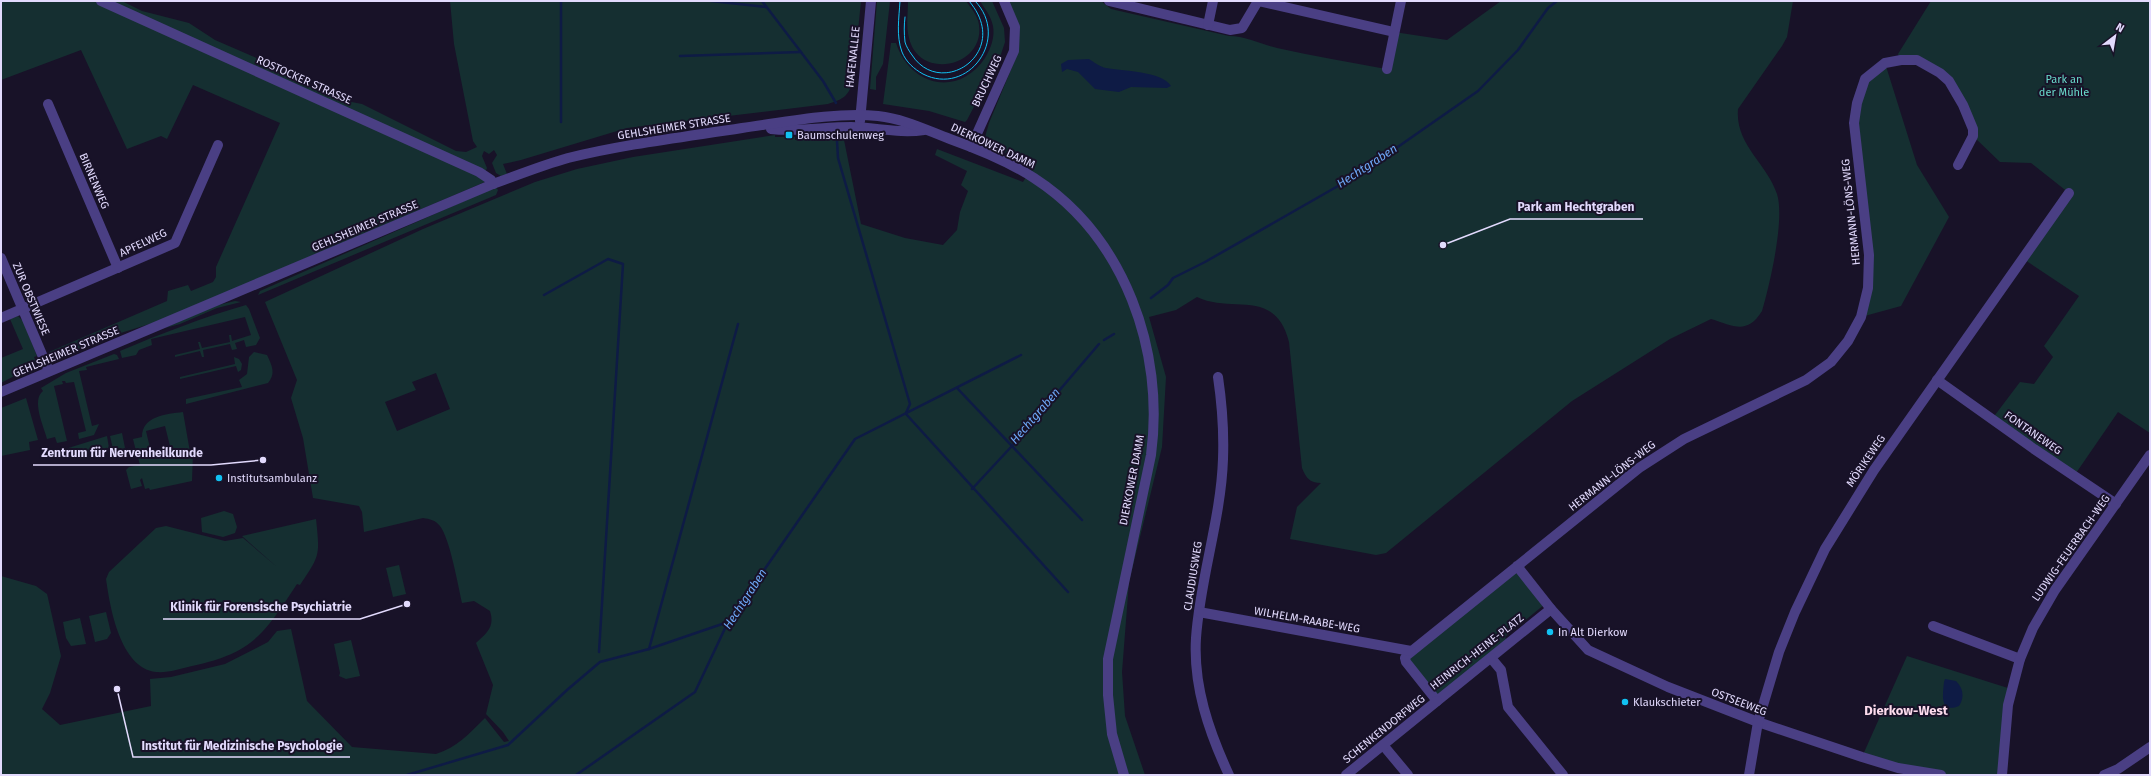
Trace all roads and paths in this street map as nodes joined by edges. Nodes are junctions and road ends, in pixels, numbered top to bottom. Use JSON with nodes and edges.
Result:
{"nodes":[{"id":1,"x":101,"y":1,"type":"edge"},
{"id":2,"x":871,"y":1,"type":"edge"},
{"id":3,"x":1004,"y":1,"type":"edge"},
{"id":4,"x":1109,"y":1,"type":"edge"},
{"id":5,"x":1213,"y":1,"type":"edge"},
{"id":6,"x":1258,"y":1,"type":"edge"},
{"id":7,"x":1401,"y":1,"type":"edge"},
{"id":8,"x":1208,"y":25,"type":"junction"},
{"id":9,"x":1394,"y":32,"type":"junction"},
{"id":10,"x":1387,"y":69,"type":"dead end"},
{"id":11,"x":48,"y":104,"type":"dead end"},
{"id":12,"x":860,"y":115,"type":"junction"},
{"id":13,"x":751,"y":127,"type":"junction"},
{"id":14,"x":860,"y":127,"type":"junction"},
{"id":15,"x":924,"y":130,"type":"junction"},
{"id":16,"x":218,"y":145,"type":"dead end"},
{"id":17,"x":971,"y":147,"type":"junction"},
{"id":18,"x":1958,"y":165,"type":"dead end"},
{"id":19,"x":490,"y":181,"type":"junction"},
{"id":20,"x":2069,"y":193,"type":"dead end"},
{"id":21,"x":1,"y":258,"type":"edge"},
{"id":22,"x":118,"y":268,"type":"junction"},
{"id":23,"x":23,"y":309,"type":"junction"},
{"id":24,"x":1,"y":318,"type":"edge"},
{"id":25,"x":48,"y":371,"type":"junction"},
{"id":26,"x":1218,"y":377,"type":"dead end"},
{"id":27,"x":1937,"y":380,"type":"junction"},
{"id":28,"x":1,"y":392,"type":"edge"},
{"id":29,"x":2150,"y":454,"type":"edge"},
{"id":30,"x":2116,"y":504,"type":"junction"},
{"id":31,"x":1517,"y":566,"type":"junction"},
{"id":32,"x":1551,"y":609,"type":"junction"},
{"id":33,"x":1199,"y":612,"type":"junction"},
{"id":34,"x":1932,"y":626,"type":"dead end"},
{"id":35,"x":1411,"y":651,"type":"junction"},
{"id":36,"x":1491,"y":658,"type":"junction"},
{"id":37,"x":2020,"y":659,"type":"junction"},
{"id":38,"x":1437,"y":701,"type":"junction"},
{"id":39,"x":1758,"y":722,"type":"junction"},
{"id":40,"x":1383,"y":745,"type":"junction"},
{"id":41,"x":2150,"y":747,"type":"edge"},
{"id":42,"x":1124,"y":775,"type":"edge"},
{"id":43,"x":1229,"y":775,"type":"edge"},
{"id":44,"x":1346,"y":775,"type":"edge"},
{"id":45,"x":1408,"y":775,"type":"edge"},
{"id":46,"x":1563,"y":775,"type":"edge"},
{"id":47,"x":1749,"y":775,"type":"edge"},
{"id":48,"x":1941,"y":775,"type":"edge"},
{"id":49,"x":2002,"y":775,"type":"edge"},
{"id":50,"x":2104,"y":775,"type":"edge"}],
"edges":[{"from":1,"to":19,"type":"street","name":"ROSTOCKER STRASSE"},
{"from":2,"to":12,"type":"street","name":"HAFENALLEE"},
{"from":3,"to":17,"type":"street","name":"BRUCHWEG"},
{"from":4,"to":8,"type":"street"},
{"from":5,"to":8,"type":"street"},
{"from":6,"to":8,"type":"street"},
{"from":6,"to":9,"type":"street"},
{"from":7,"to":9,"type":"street"},
{"from":9,"to":10,"type":"street"},
{"from":11,"to":22,"type":"street","name":"BIRNENWEG"},
{"from":12,"to":13,"type":"street","name":"GEHLSHEIMER STRASSE"},
{"from":12,"to":14,"type":"street"},
{"from":12,"to":15,"type":"street","name":"DIERKOWER DAMM"},
{"from":13,"to":14,"type":"street","name":"GEHLSHEIMER STRASSE"},
{"from":13,"to":19,"type":"street","name":"GEHLSHEIMER STRASSE"},
{"from":14,"to":15,"type":"street","name":"DIERKOWER DAMM"},
{"from":15,"to":17,"type":"street","name":"DIERKOWER DAMM"},
{"from":16,"to":22,"type":"street","name":"APFELWEG"},
{"from":17,"to":42,"type":"street","name":"DIERKOWER DAMM"},
{"from":18,"to":31,"type":"street","name":"HERMANN-LÖNS-WEG"},
{"from":19,"to":25,"type":"street","name":"GEHLSHEIMER STRASSE"},
{"from":20,"to":27,"type":"street","name":"MÖRIKEWEG"},
{"from":21,"to":23,"type":"street","name":"ZUR OBSTWIESE"},
{"from":22,"to":23,"type":"street","name":"APFELWEG"},
{"from":23,"to":24,"type":"street","name":"APFELWEG"},
{"from":23,"to":25,"type":"street","name":"ZUR OBSTWIESE"},
{"from":25,"to":28,"type":"street","name":"GEHLSHEIMER STRASSE"},
{"from":26,"to":33,"type":"street","name":"CLAUDIUSWEG"},
{"from":27,"to":30,"type":"street","name":"FONTANEWEG"},
{"from":27,"to":39,"type":"street","name":"MÖRIKEWEG"},
{"from":29,"to":30,"type":"street","name":"LUDWIG-FEUERBACH-WEG"},
{"from":30,"to":37,"type":"street","name":"LUDWIG-FEUERBACH-WEG"},
{"from":31,"to":32,"type":"street"},
{"from":31,"to":35,"type":"street"},
{"from":32,"to":36,"type":"street","name":"HEINRICH-HEINE-PLATZ"},
{"from":32,"to":39,"type":"street","name":"OSTSEEWEG"},
{"from":33,"to":35,"type":"street","name":"WILHELM-RAABE-WEG"},
{"from":33,"to":43,"type":"street","name":"CLAUDIUSWEG"},
{"from":34,"to":37,"type":"street"},
{"from":35,"to":38,"type":"street","name":"HEINRICH-HEINE-PLATZ"},
{"from":36,"to":38,"type":"street","name":"HEINRICH-HEINE-PLATZ"},
{"from":36,"to":46,"type":"street"},
{"from":37,"to":49,"type":"street","name":"LUDWIG-FEUERBACH-WEG"},
{"from":38,"to":40,"type":"street","name":"SCHENKENDORFWEG"},
{"from":39,"to":47,"type":"street","name":"MÖRIKEWEG"},
{"from":39,"to":48,"type":"street","name":"OSTSEEWEG"},
{"from":40,"to":44,"type":"street","name":"SCHENKENDORFWEG"},
{"from":40,"to":45,"type":"street"},
{"from":41,"to":50,"type":"street"}]}
